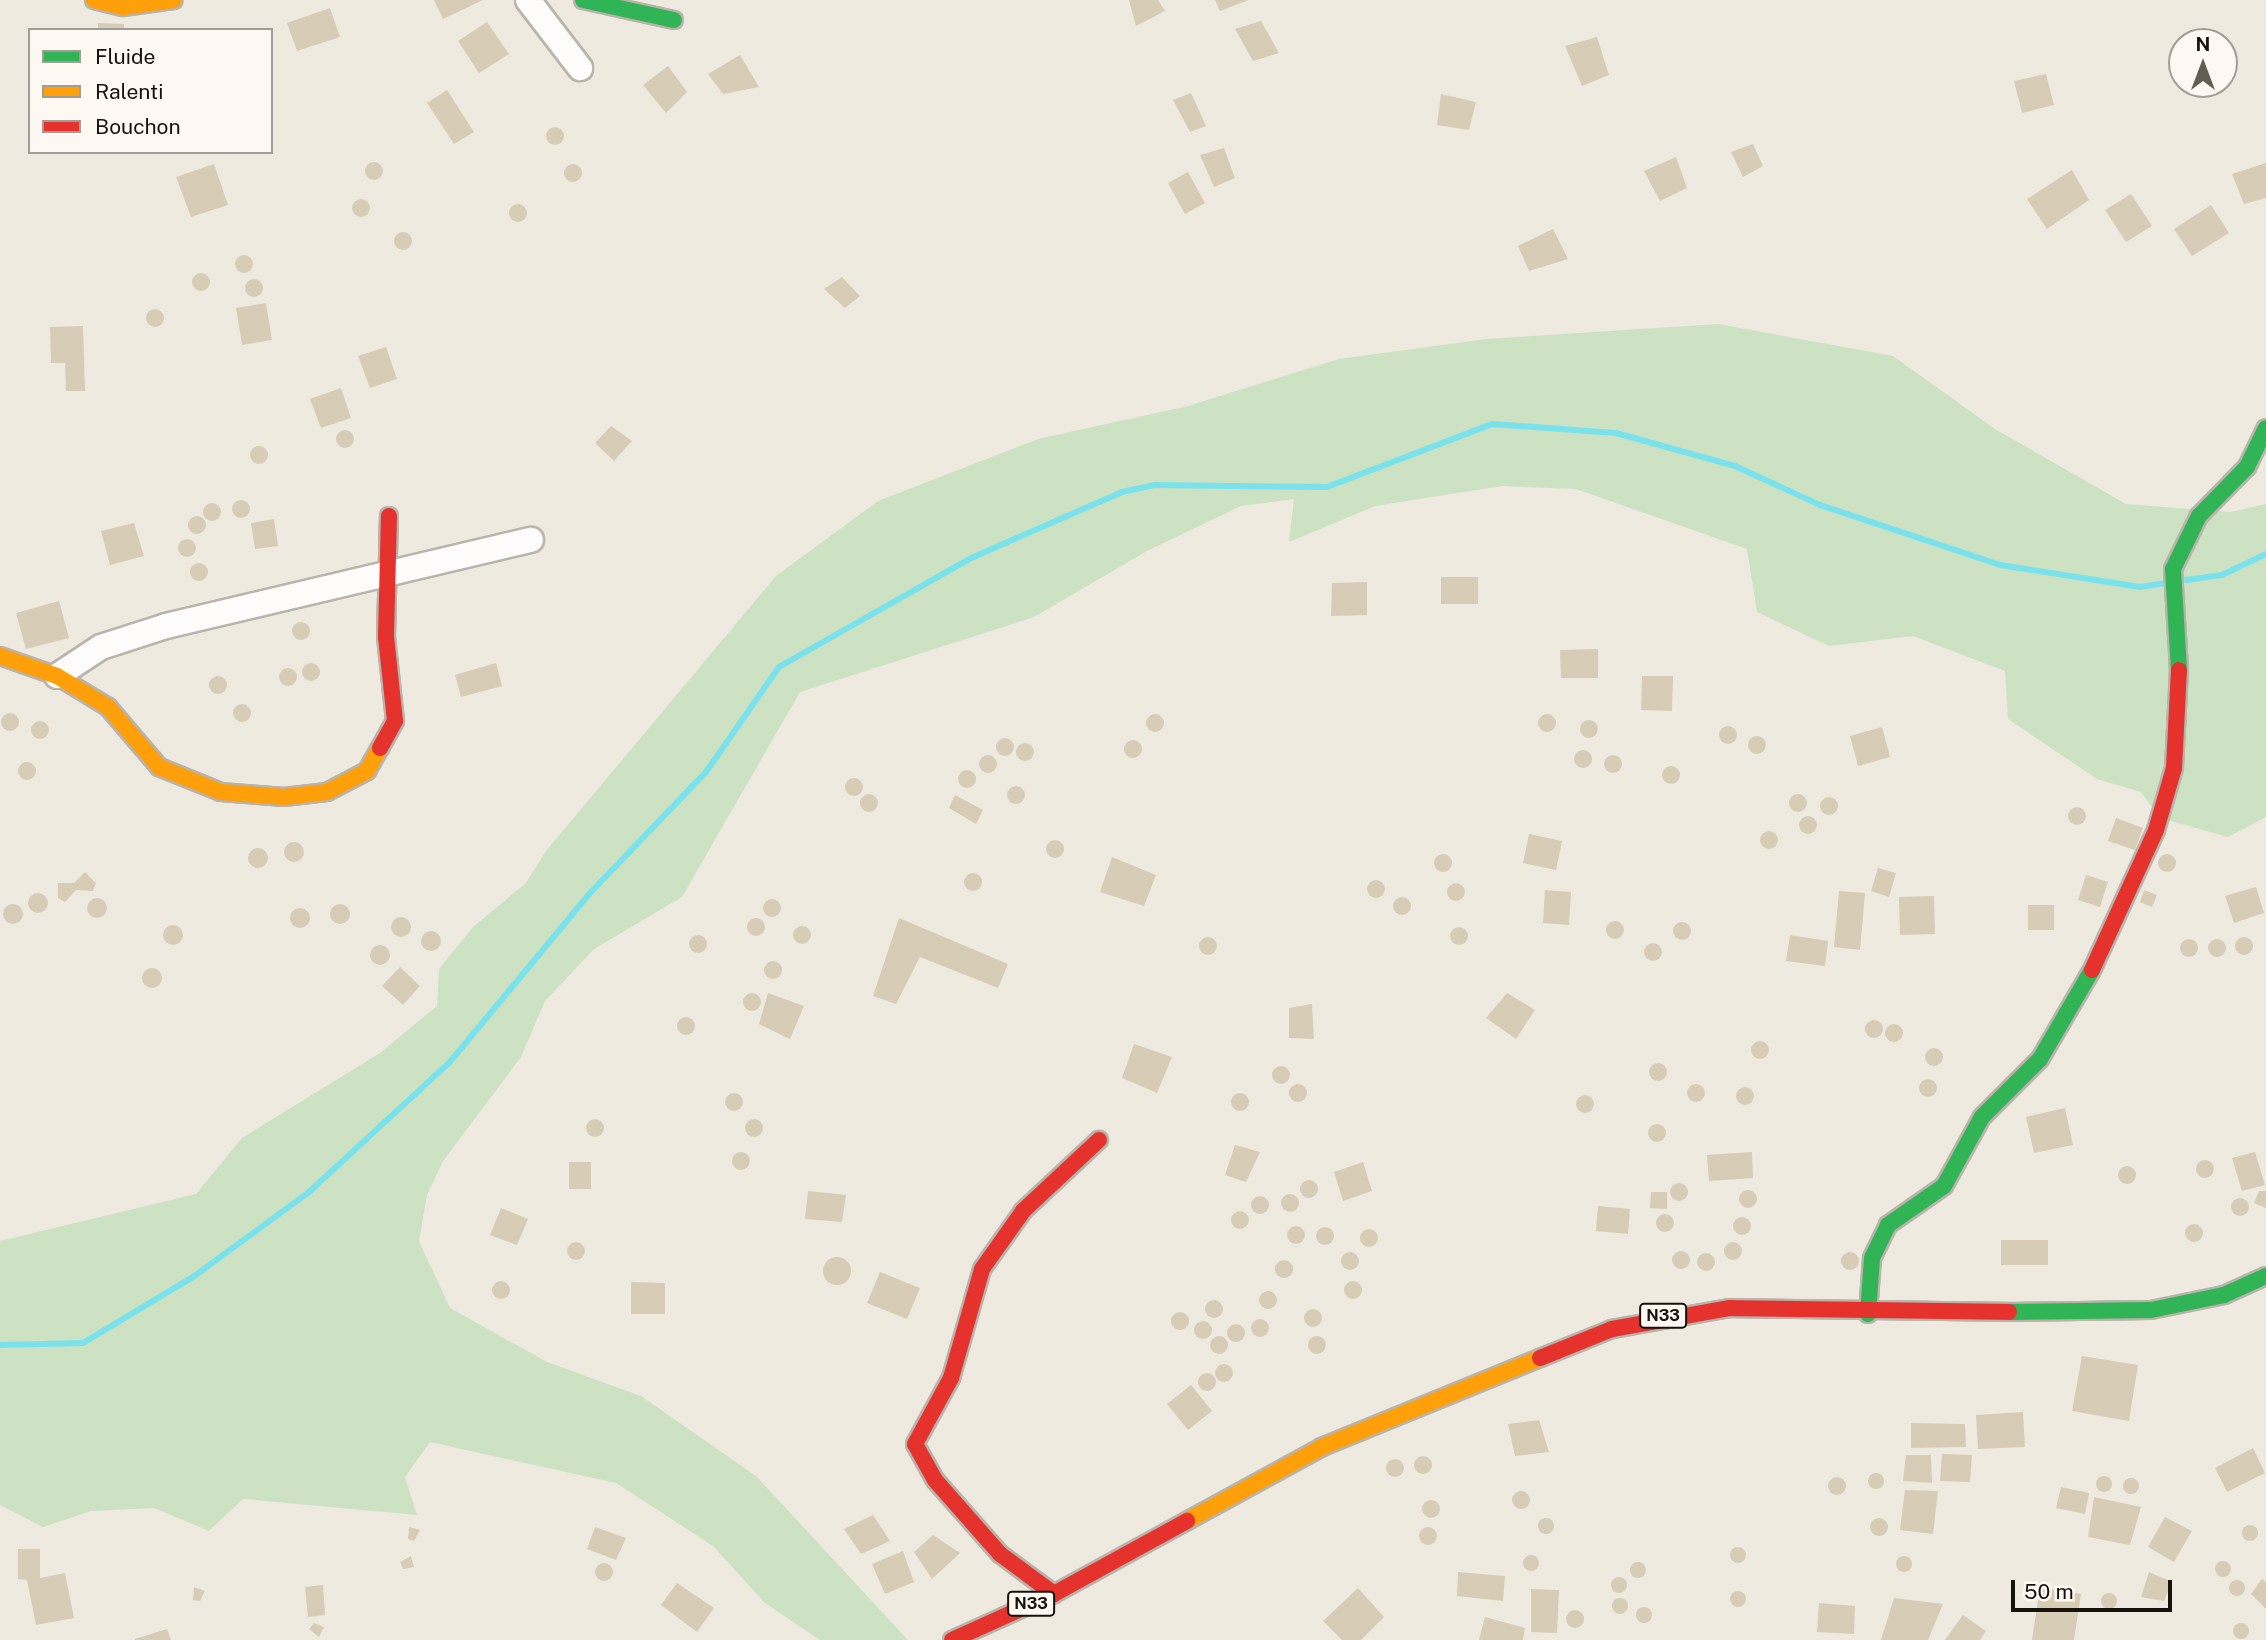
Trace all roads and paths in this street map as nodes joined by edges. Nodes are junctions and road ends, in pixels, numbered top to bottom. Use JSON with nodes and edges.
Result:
{"nodes":[{"id":1,"x":94,"y":0,"type":"edge"},
{"id":2,"x":174,"y":0,"type":"edge"},
{"id":3,"x":528,"y":0,"type":"edge"},
{"id":4,"x":583,"y":0,"type":"edge"},
{"id":5,"x":674,"y":20,"type":"dead end"},
{"id":6,"x":580,"y":68,"type":"dead end"},
{"id":7,"x":2266,"y":428,"type":"edge"},
{"id":8,"x":389,"y":516,"type":"dead end"},
{"id":9,"x":531,"y":540,"type":"dead end"},
{"id":10,"x":387,"y":575,"type":"junction"},
{"id":11,"x":0,"y":656,"type":"edge"},
{"id":12,"x":57,"y":676,"type":"junction"},
{"id":13,"x":1099,"y":1140,"type":"dead end"},
{"id":14,"x":2266,"y":1276,"type":"edge"},
{"id":15,"x":1868,"y":1314,"type":"junction"},
{"id":16,"x":1054,"y":1594,"type":"junction"},
{"id":17,"x":952,"y":1640,"type":"edge"}],
"edges":[{"from":1,"to":2,"type":"street"},
{"from":3,"to":6,"type":"street"},
{"from":4,"to":5,"type":"street"},
{"from":7,"to":15,"type":"street"},
{"from":8,"to":10,"type":"street"},
{"from":9,"to":10,"type":"street"},
{"from":10,"to":12,"type":"street"},
{"from":10,"to":12,"type":"street"},
{"from":11,"to":12,"type":"street"},
{"from":13,"to":16,"type":"street"},
{"from":14,"to":15,"type":"street","number":"N33"},
{"from":15,"to":16,"type":"street","number":"N33"},
{"from":16,"to":17,"type":"street","number":"N33"}]}
